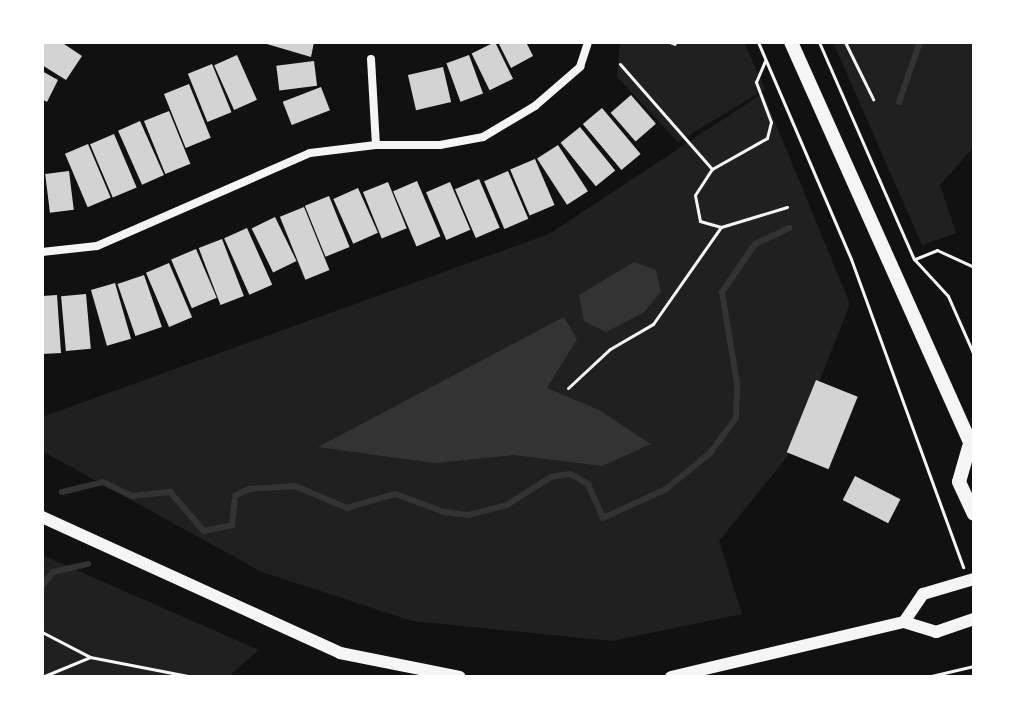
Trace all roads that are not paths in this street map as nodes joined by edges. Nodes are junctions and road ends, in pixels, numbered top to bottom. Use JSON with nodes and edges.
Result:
{"nodes":[{"id":1,"x":588,"y":42,"type":"edge"},
{"id":2,"x":791,"y":42,"type":"edge"},
{"id":3,"x":371,"y":59,"type":"dead end"},
{"id":4,"x":376,"y":145,"type":"junction"},
{"id":5,"x":42,"y":252,"type":"edge"},
{"id":6,"x":971,"y":450,"type":"edge"},
{"id":7,"x":974,"y":514,"type":"edge"},
{"id":8,"x":42,"y":517,"type":"edge"},
{"id":9,"x":974,"y":579,"type":"edge"},
{"id":10,"x":974,"y":619,"type":"edge"},
{"id":11,"x":904,"y":622,"type":"junction"},
{"id":12,"x":460,"y":677,"type":"edge"},
{"id":13,"x":671,"y":677,"type":"edge"}],
"edges":[{"from":1,"to":4,"type":"street"},
{"from":2,"to":6,"type":"main road"},
{"from":3,"to":4,"type":"street"},
{"from":4,"to":5,"type":"street"},
{"from":6,"to":7,"type":"main road"},
{"from":8,"to":12,"type":"street"},
{"from":9,"to":11,"type":"street"},
{"from":10,"to":11,"type":"street"},
{"from":11,"to":13,"type":"street"}]}
